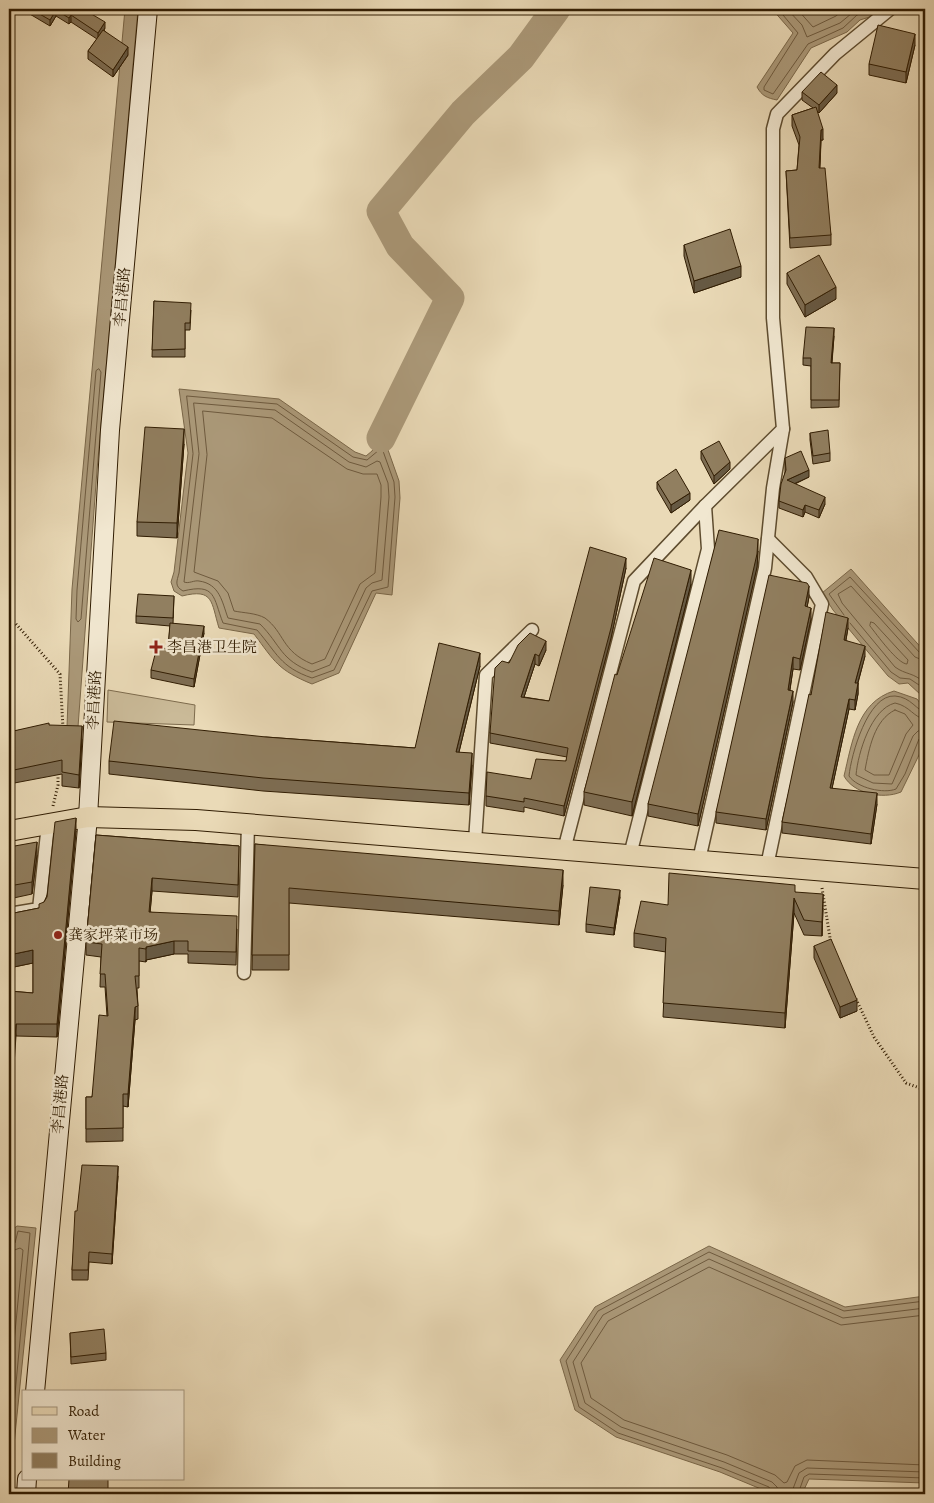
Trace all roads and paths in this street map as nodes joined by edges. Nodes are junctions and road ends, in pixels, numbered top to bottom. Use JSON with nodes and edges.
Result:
{"nodes":[{"id":1,"x":148,"y":9,"type":"edge"},
{"id":2,"x":890,"y":9,"type":"edge"},
{"id":3,"x":783,"y":430,"type":"junction"},
{"id":4,"x":705,"y":506,"type":"junction"},
{"id":5,"x":768,"y":539,"type":"junction"},
{"id":6,"x":9,"y":616,"type":"edge"},
{"id":7,"x":532,"y":630,"type":"dead end"},
{"id":8,"x":60,"y":736,"type":"edge"},
{"id":9,"x":58,"y":768,"type":"edge"},
{"id":10,"x":88,"y":817,"type":"junction"},
{"id":11,"x":48,"y":824,"type":"junction"},
{"id":12,"x":248,"y":824,"type":"junction"},
{"id":13,"x":9,"y":831,"type":"edge"},
{"id":14,"x":475,"y":842,"type":"junction"},
{"id":15,"x":564,"y":850,"type":"junction"},
{"id":16,"x":630,"y":855,"type":"junction"},
{"id":17,"x":699,"y":860,"type":"junction"},
{"id":18,"x":767,"y":866,"type":"junction"},
{"id":19,"x":819,"y":870,"type":"junction"},
{"id":20,"x":925,"y":879,"type":"edge"},
{"id":21,"x":9,"y":914,"type":"edge"},
{"id":22,"x":831,"y":946,"type":"edge"},
{"id":23,"x":244,"y":973,"type":"dead end"},
{"id":24,"x":855,"y":996,"type":"edge"},
{"id":25,"x":925,"y":1090,"type":"edge"},
{"id":26,"x":34,"y":1390,"type":"edge"},
{"id":27,"x":27,"y":1480,"type":"edge"},
{"id":28,"x":26,"y":1494,"type":"edge"}],
"edges":[{"from":1,"to":10,"type":"street","name":"李昌港路"},
{"from":2,"to":3,"type":"street"},
{"from":3,"to":4,"type":"street"},
{"from":3,"to":5,"type":"street"},
{"from":4,"to":15,"type":"street"},
{"from":4,"to":16,"type":"street"},
{"from":5,"to":17,"type":"street"},
{"from":5,"to":18,"type":"street"},
{"from":6,"to":8,"type":"path"},
{"from":7,"to":14,"type":"street"},
{"from":9,"to":11,"type":"path"},
{"from":10,"to":11,"type":"main road"},
{"from":10,"to":12,"type":"main road"},
{"from":10,"to":26,"type":"street","name":"李昌港路"},
{"from":11,"to":13,"type":"main road"},
{"from":11,"to":21,"type":"street"},
{"from":12,"to":14,"type":"main road"},
{"from":12,"to":23,"type":"street"},
{"from":14,"to":15,"type":"main road"},
{"from":15,"to":16,"type":"main road"},
{"from":16,"to":17,"type":"main road"},
{"from":17,"to":18,"type":"main road"},
{"from":18,"to":19,"type":"main road"},
{"from":19,"to":20,"type":"main road"},
{"from":19,"to":22,"type":"path"},
{"from":24,"to":25,"type":"path"},
{"from":27,"to":28,"type":"street"}]}
